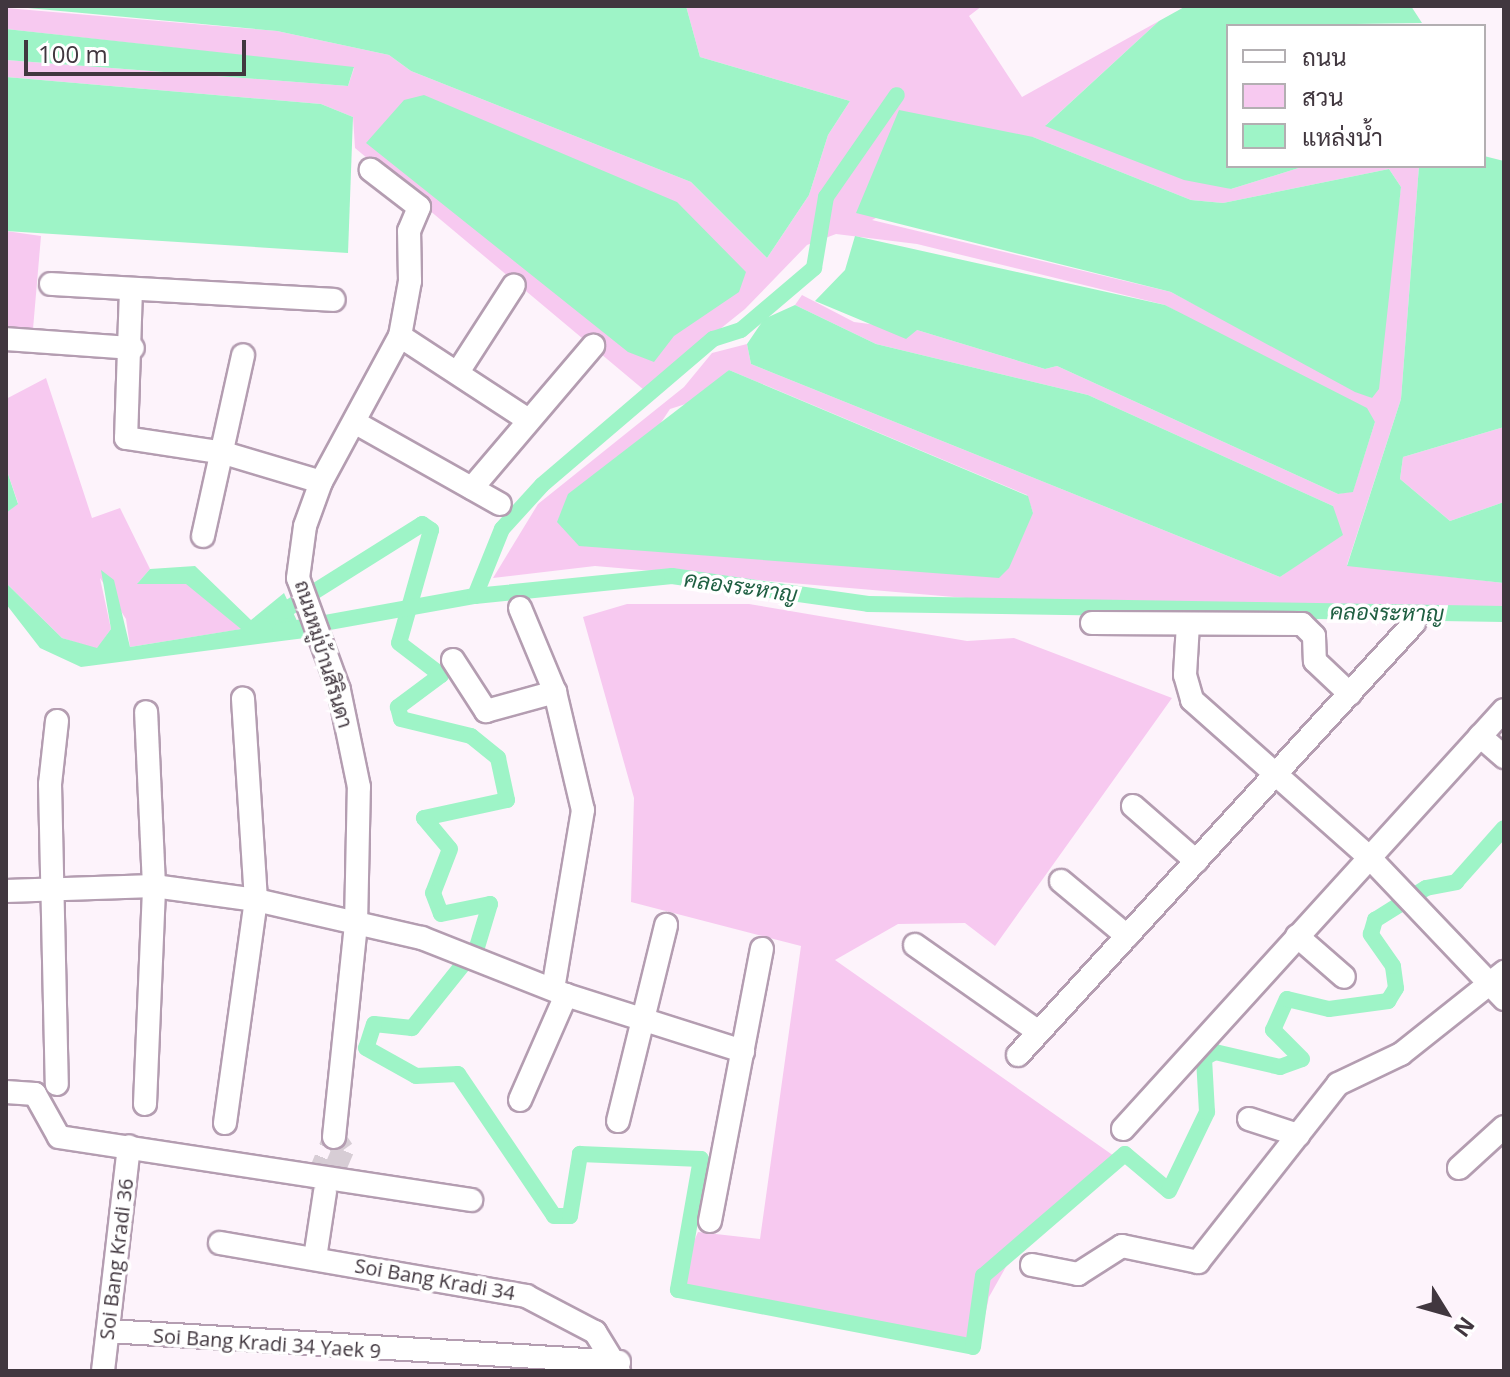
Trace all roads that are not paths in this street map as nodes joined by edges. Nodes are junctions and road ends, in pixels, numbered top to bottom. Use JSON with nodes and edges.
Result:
{"nodes":[{"id":1,"x":371,"y":170,"type":"dead end"},
{"id":2,"x":51,"y":284,"type":"dead end"},
{"id":3,"x":514,"y":285,"type":"dead end"},
{"id":4,"x":131,"y":289,"type":"junction"},
{"id":5,"x":334,"y":300,"type":"dead end"},
{"id":6,"x":400,"y":336,"type":"junction"},
{"id":7,"x":6,"y":339,"type":"edge"},
{"id":8,"x":593,"y":346,"type":"dead end"},
{"id":9,"x":133,"y":348,"type":"junction"},
{"id":10,"x":243,"y":355,"type":"dead end"},
{"id":11,"x":458,"y":372,"type":"junction"},
{"id":12,"x":527,"y":419,"type":"junction"},
{"id":13,"x":356,"y":423,"type":"junction"},
{"id":14,"x":224,"y":453,"type":"junction"},
{"id":15,"x":321,"y":482,"type":"junction"},
{"id":16,"x":472,"y":488,"type":"junction"},
{"id":17,"x":500,"y":504,"type":"dead end"},
{"id":18,"x":203,"y":536,"type":"dead end"},
{"id":19,"x":520,"y":608,"type":"dead end"},
{"id":20,"x":1092,"y":623,"type":"dead end"},
{"id":21,"x":1414,"y":623,"type":"dead end"},
{"id":22,"x":1188,"y":624,"type":"junction"},
{"id":23,"x":453,"y":660,"type":"dead end"},
{"id":24,"x":555,"y":692,"type":"junction"},
{"id":25,"x":1350,"y":694,"type":"junction"},
{"id":26,"x":243,"y":698,"type":"dead end"},
{"id":27,"x":1504,"y":710,"type":"edge"},
{"id":28,"x":146,"y":712,"type":"dead end"},
{"id":29,"x":57,"y":721,"type":"dead end"},
{"id":30,"x":1480,"y":736,"type":"junction"},
{"id":31,"x":1504,"y":757,"type":"edge"},
{"id":32,"x":1277,"y":773,"type":"junction"},
{"id":33,"x":1133,"y":806,"type":"dead end"},
{"id":34,"x":1369,"y":857,"type":"junction"},
{"id":35,"x":1196,"y":861,"type":"junction"},
{"id":36,"x":1061,"y":881,"type":"dead end"},
{"id":37,"x":55,"y":885,"type":"junction"},
{"id":38,"x":154,"y":886,"type":"junction"},
{"id":39,"x":6,"y":891,"type":"edge"},
{"id":40,"x":256,"y":900,"type":"junction"},
{"id":41,"x":356,"y":925,"type":"junction"},
{"id":42,"x":666,"y":925,"type":"dead end"},
{"id":43,"x":1127,"y":936,"type":"junction"},
{"id":44,"x":1297,"y":936,"type":"junction"},
{"id":45,"x":915,"y":945,"type":"dead end"},
{"id":46,"x":762,"y":949,"type":"dead end"},
{"id":47,"x":1344,"y":977,"type":"dead end"},
{"id":48,"x":1499,"y":985,"type":"edge"},
{"id":49,"x":559,"y":992,"type":"junction"},
{"id":50,"x":644,"y":1021,"type":"junction"},
{"id":51,"x":1039,"y":1032,"type":"junction"},
{"id":52,"x":743,"y":1051,"type":"junction"},
{"id":53,"x":1018,"y":1055,"type":"dead end"},
{"id":54,"x":57,"y":1084,"type":"dead end"},
{"id":55,"x":6,"y":1092,"type":"edge"},
{"id":56,"x":520,"y":1100,"type":"dead end"},
{"id":57,"x":145,"y":1104,"type":"dead end"},
{"id":58,"x":1249,"y":1119,"type":"dead end"},
{"id":59,"x":618,"y":1121,"type":"dead end"},
{"id":60,"x":225,"y":1123,"type":"dead end"},
{"id":61,"x":1504,"y":1127,"type":"edge"},
{"id":62,"x":1123,"y":1129,"type":"dead end"},
{"id":63,"x":1298,"y":1135,"type":"junction"},
{"id":64,"x":334,"y":1137,"type":"tunnel mouth"},
{"id":65,"x":129,"y":1146,"type":"junction"},
{"id":66,"x":1459,"y":1168,"type":"dead end"},
{"id":67,"x":325,"y":1192,"type":"dead end"},
{"id":68,"x":471,"y":1200,"type":"dead end"},
{"id":69,"x":710,"y":1221,"type":"dead end"},
{"id":70,"x":220,"y":1243,"type":"dead end"},
{"id":71,"x":315,"y":1258,"type":"junction"},
{"id":72,"x":1032,"y":1265,"type":"dead end"},
{"id":73,"x":108,"y":1331,"type":"junction"},
{"id":74,"x":619,"y":1367,"type":"edge"},
{"id":75,"x":103,"y":1371,"type":"edge"}],
"edges":[{"from":1,"to":6,"type":"street","name":"ถนนหมู่บ้านสิรินดา"},
{"from":2,"to":4,"type":"street"},
{"from":3,"to":11,"type":"street"},
{"from":4,"to":5,"type":"street"},
{"from":4,"to":9,"type":"street"},
{"from":6,"to":11,"type":"street"},
{"from":6,"to":13,"type":"street","name":"ถนนหมู่บ้านสิรินดา"},
{"from":7,"to":9,"type":"street"},
{"from":8,"to":12,"type":"street"},
{"from":9,"to":14,"type":"street"},
{"from":10,"to":14,"type":"street"},
{"from":11,"to":12,"type":"street"},
{"from":12,"to":16,"type":"street"},
{"from":13,"to":15,"type":"street","name":"ถนนหมู่บ้านสิรินดา"},
{"from":13,"to":16,"type":"street"},
{"from":14,"to":15,"type":"street"},
{"from":14,"to":18,"type":"street"},
{"from":15,"to":41,"type":"street","name":"ถนนหมู่บ้านสิรินดา"},
{"from":16,"to":17,"type":"street"},
{"from":19,"to":24,"type":"street"},
{"from":20,"to":22,"type":"street"},
{"from":21,"to":25,"type":"street"},
{"from":22,"to":25,"type":"street"},
{"from":22,"to":32,"type":"street"},
{"from":23,"to":24,"type":"street"},
{"from":24,"to":49,"type":"street"},
{"from":25,"to":32,"type":"street"},
{"from":26,"to":40,"type":"street"},
{"from":27,"to":30,"type":"street"},
{"from":28,"to":38,"type":"street"},
{"from":29,"to":37,"type":"street"},
{"from":30,"to":31,"type":"street"},
{"from":30,"to":34,"type":"street"},
{"from":32,"to":34,"type":"street"},
{"from":32,"to":35,"type":"street"},
{"from":33,"to":35,"type":"street"},
{"from":34,"to":44,"type":"street"},
{"from":34,"to":48,"type":"street"},
{"from":35,"to":43,"type":"street"},
{"from":36,"to":43,"type":"street"},
{"from":37,"to":38,"type":"street"},
{"from":37,"to":39,"type":"street"},
{"from":37,"to":54,"type":"street"},
{"from":38,"to":40,"type":"street"},
{"from":38,"to":57,"type":"street"},
{"from":40,"to":41,"type":"street"},
{"from":40,"to":60,"type":"street"},
{"from":41,"to":49,"type":"street"},
{"from":41,"to":64,"type":"street","name":"ถนนหมู่บ้านสิรินดา"},
{"from":42,"to":50,"type":"street"},
{"from":43,"to":51,"type":"street"},
{"from":44,"to":47,"type":"street"},
{"from":44,"to":62,"type":"street"},
{"from":45,"to":51,"type":"street"},
{"from":46,"to":52,"type":"street"},
{"from":48,"to":63,"type":"street"},
{"from":49,"to":50,"type":"street"},
{"from":49,"to":56,"type":"street"},
{"from":50,"to":52,"type":"street"},
{"from":50,"to":59,"type":"street"},
{"from":51,"to":53,"type":"street"},
{"from":52,"to":69,"type":"street"},
{"from":55,"to":65,"type":"street"},
{"from":58,"to":63,"type":"street"},
{"from":61,"to":66,"type":"street"},
{"from":63,"to":72,"type":"street"},
{"from":65,"to":68,"type":"street"},
{"from":65,"to":73,"type":"street","name":"Soi Bang Kradi 36"},
{"from":67,"to":71,"type":"street"},
{"from":70,"to":71,"type":"street","name":"Soi Bang Kradi 34"},
{"from":71,"to":74,"type":"street","name":"Soi Bang Kradi 34"},
{"from":73,"to":74,"type":"street","name":"Soi Bang Kradi 34 Yaek 9"},
{"from":73,"to":75,"type":"street","name":"Soi Bang Kradi 36"}]}
